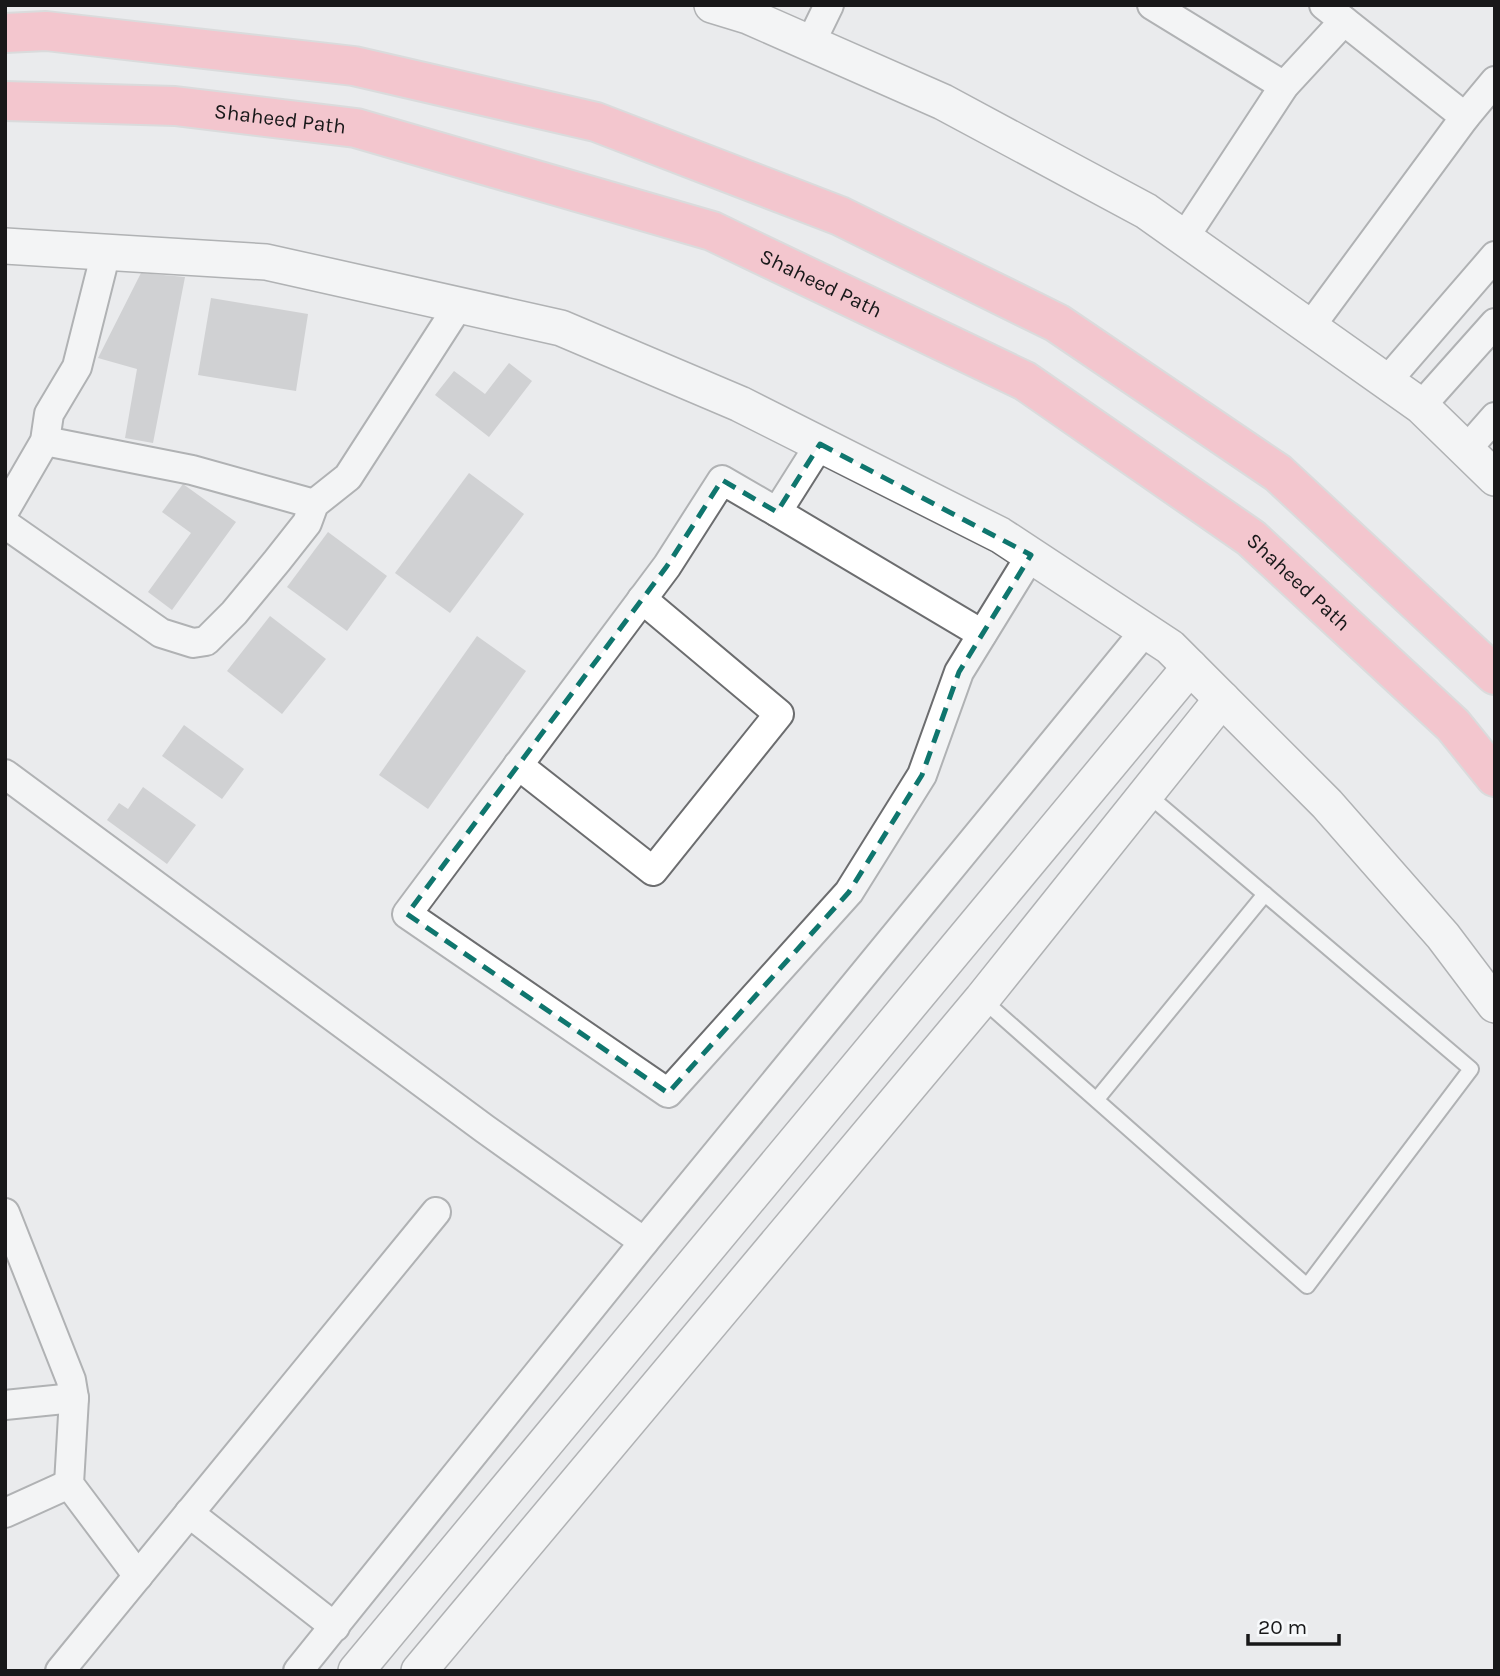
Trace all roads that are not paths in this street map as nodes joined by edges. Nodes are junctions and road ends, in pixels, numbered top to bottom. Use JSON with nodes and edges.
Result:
{"nodes":[{"id":1,"x":712,"y":5,"type":"edge"},
{"id":2,"x":829,"y":5,"type":"edge"},
{"id":3,"x":1152,"y":5,"type":"edge"},
{"id":4,"x":1334,"y":13,"type":"edge"},
{"id":5,"x":5,"y":33,"type":"edge"},
{"id":6,"x":810,"y":44,"type":"junction"},
{"id":7,"x":1495,"y":81,"type":"edge"},
{"id":8,"x":1283,"y":86,"type":"junction"},
{"id":9,"x":5,"y":101,"type":"edge"},
{"id":10,"x":1465,"y":117,"type":"junction"},
{"id":11,"x":1184,"y":238,"type":"junction"},
{"id":12,"x":5,"y":246,"type":"edge"},
{"id":13,"x":106,"y":252,"type":"junction"},
{"id":14,"x":1495,"y":256,"type":"edge"},
{"id":15,"x":459,"y":305,"type":"junction"},
{"id":16,"x":1495,"y":323,"type":"edge"},
{"id":17,"x":1310,"y":327,"type":"junction"},
{"id":18,"x":1387,"y":381,"type":"junction"},
{"id":19,"x":1421,"y":406,"type":"junction"},
{"id":20,"x":1495,"y":416,"type":"edge"},
{"id":21,"x":45,"y":441,"type":"junction"},
{"id":22,"x":820,"y":444,"type":"junction"},
{"id":23,"x":1466,"y":450,"type":"junction"},
{"id":24,"x":1495,"y":478,"type":"edge"},
{"id":25,"x":314,"y":504,"type":"junction"},
{"id":26,"x":5,"y":510,"type":"edge"},
{"id":27,"x":777,"y":512,"type":"junction"},
{"id":28,"x":5,"y":524,"type":"edge"},
{"id":29,"x":1031,"y":555,"type":"junction"},
{"id":30,"x":642,"y":599,"type":"junction"},
{"id":31,"x":1144,"y":631,"type":"junction"},
{"id":32,"x":982,"y":634,"type":"junction"},
{"id":33,"x":1189,"y":667,"type":"junction"},
{"id":34,"x":1495,"y":675,"type":"edge"},
{"id":35,"x":1222,"y":699,"type":"junction"},
{"id":36,"x":519,"y":765,"type":"junction"},
{"id":37,"x":5,"y":774,"type":"edge"},
{"id":38,"x":1495,"y":777,"type":"edge"},
{"id":39,"x":1147,"y":794,"type":"junction"},
{"id":40,"x":1265,"y":894,"type":"junction"},
{"id":41,"x":982,"y":999,"type":"junction"},
{"id":42,"x":1495,"y":1004,"type":"edge"},
{"id":43,"x":1097,"y":1099,"type":"junction"},
{"id":44,"x":436,"y":1212,"type":"dead end"},
{"id":45,"x":5,"y":1213,"type":"edge"},
{"id":46,"x":644,"y":1242,"type":"junction"},
{"id":47,"x":74,"y":1398,"type":"junction"},
{"id":48,"x":5,"y":1405,"type":"edge"},
{"id":49,"x":69,"y":1484,"type":"junction"},
{"id":50,"x":5,"y":1513,"type":"edge"},
{"id":51,"x":190,"y":1513,"type":"junction"},
{"id":52,"x":138,"y":1576,"type":"junction"},
{"id":53,"x":334,"y":1627,"type":"junction"},
{"id":54,"x":60,"y":1671,"type":"edge"},
{"id":55,"x":298,"y":1671,"type":"edge"},
{"id":56,"x":356,"y":1671,"type":"edge"},
{"id":57,"x":419,"y":1671,"type":"edge"}],
"edges":[{"from":1,"to":6,"type":"street"},
{"from":2,"to":6,"type":"street"},
{"from":3,"to":8,"type":"street"},
{"from":4,"to":8,"type":"street"},
{"from":4,"to":10,"type":"street"},
{"from":5,"to":34,"type":"highway"},
{"from":6,"to":11,"type":"street"},
{"from":7,"to":10,"type":"street"},
{"from":8,"to":11,"type":"street"},
{"from":9,"to":38,"type":"highway","name":"Shaheed Path"},
{"from":10,"to":17,"type":"street"},
{"from":11,"to":17,"type":"street"},
{"from":12,"to":13,"type":"street"},
{"from":13,"to":15,"type":"street"},
{"from":13,"to":21,"type":"street"},
{"from":14,"to":18,"type":"street"},
{"from":15,"to":22,"type":"street"},
{"from":15,"to":25,"type":"street"},
{"from":16,"to":19,"type":"street"},
{"from":17,"to":18,"type":"street"},
{"from":18,"to":19,"type":"street"},
{"from":19,"to":23,"type":"street"},
{"from":20,"to":23,"type":"street"},
{"from":21,"to":25,"type":"street"},
{"from":21,"to":26,"type":"street"},
{"from":22,"to":27,"type":"street"},
{"from":22,"to":29,"type":"street"},
{"from":23,"to":24,"type":"street"},
{"from":25,"to":28,"type":"street"},
{"from":27,"to":30,"type":"street"},
{"from":27,"to":32,"type":"street"},
{"from":29,"to":31,"type":"street"},
{"from":29,"to":32,"type":"street"},
{"from":30,"to":36,"type":"street"},
{"from":30,"to":36,"type":"street"},
{"from":31,"to":33,"type":"street"},
{"from":31,"to":46,"type":"street"},
{"from":32,"to":36,"type":"street"},
{"from":33,"to":35,"type":"street"},
{"from":33,"to":56,"type":"street"},
{"from":35,"to":39,"type":"street"},
{"from":35,"to":42,"type":"street"},
{"from":37,"to":46,"type":"street"},
{"from":39,"to":40,"type":"lane"},
{"from":39,"to":41,"type":"street"},
{"from":40,"to":43,"type":"lane"},
{"from":40,"to":43,"type":"lane"},
{"from":41,"to":43,"type":"lane"},
{"from":41,"to":57,"type":"street"},
{"from":44,"to":51,"type":"street"},
{"from":45,"to":47,"type":"street"},
{"from":46,"to":53,"type":"street"},
{"from":47,"to":48,"type":"street"},
{"from":47,"to":49,"type":"street"},
{"from":49,"to":50,"type":"street"},
{"from":49,"to":52,"type":"street"},
{"from":51,"to":52,"type":"street"},
{"from":51,"to":53,"type":"street"},
{"from":52,"to":54,"type":"street"},
{"from":53,"to":55,"type":"street"}]}
